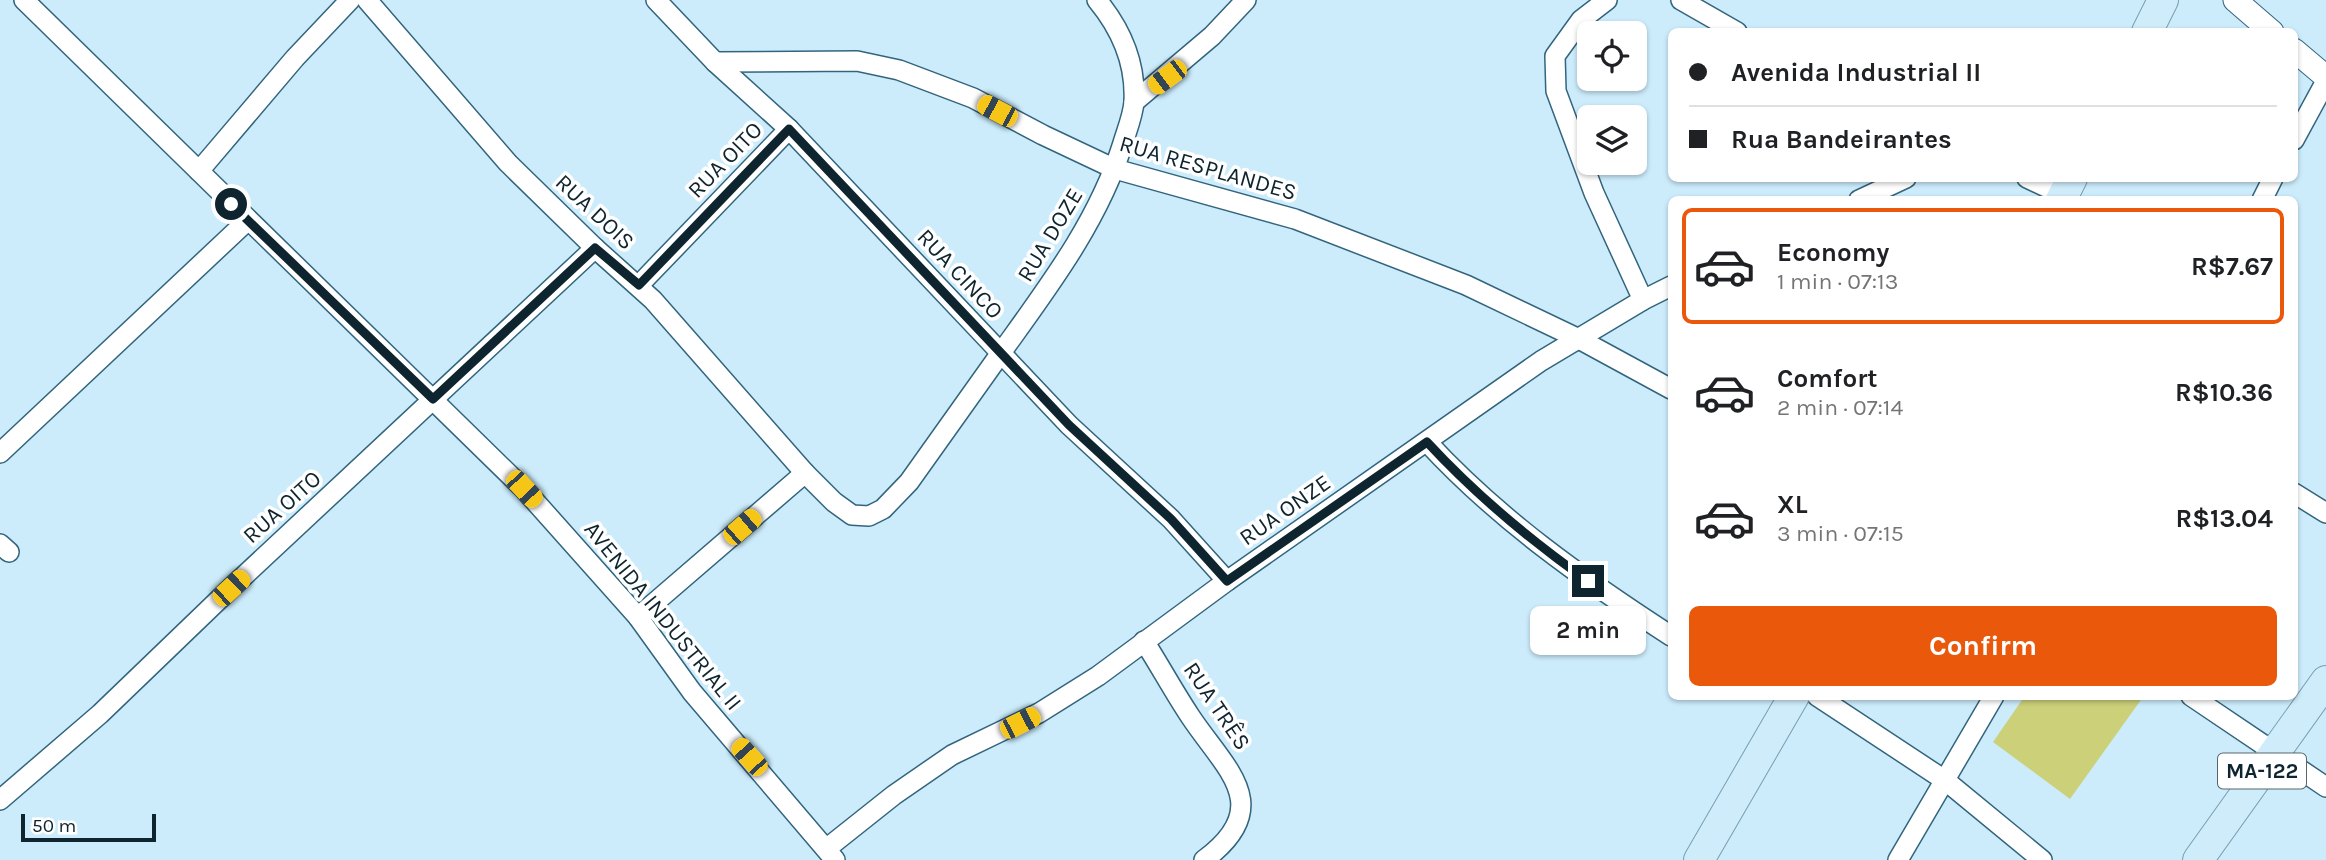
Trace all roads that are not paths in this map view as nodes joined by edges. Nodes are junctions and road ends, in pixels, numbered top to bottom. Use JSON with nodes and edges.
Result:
{"nodes":[{"id":1,"x":24,"y":0,"type":"edge"},
{"id":2,"x":350,"y":0,"type":"edge"},
{"id":3,"x":367,"y":0,"type":"edge"},
{"id":4,"x":656,"y":0,"type":"edge"},
{"id":5,"x":1097,"y":0,"type":"edge"},
{"id":6,"x":1246,"y":0,"type":"edge"},
{"id":7,"x":1607,"y":0,"type":"edge"},
{"id":8,"x":1681,"y":0,"type":"edge"},
{"id":9,"x":2163,"y":0,"type":"edge"},
{"id":10,"x":2235,"y":0,"type":"edge"},
{"id":11,"x":1730,"y":28,"type":"edge"},
{"id":12,"x":2149,"y":28,"type":"edge"},
{"id":13,"x":2267,"y":28,"type":"edge"},
{"id":14,"x":2298,"y":54,"type":"edge"},
{"id":15,"x":715,"y":62,"type":"junction"},
{"id":16,"x":2326,"y":79,"type":"edge"},
{"id":17,"x":1134,"y":102,"type":"junction"},
{"id":18,"x":789,"y":129,"type":"junction"},
{"id":19,"x":2298,"y":132,"type":"edge"},
{"id":20,"x":1115,"y":169,"type":"junction"},
{"id":21,"x":199,"y":171,"type":"junction"},
{"id":22,"x":1897,"y":182,"type":"edge"},
{"id":23,"x":2039,"y":182,"type":"edge"},
{"id":24,"x":2066,"y":191,"type":"edge"},
{"id":25,"x":1868,"y":196,"type":"edge"},
{"id":26,"x":248,"y":220,"type":"junction"},
{"id":27,"x":595,"y":248,"type":"junction"},
{"id":28,"x":639,"y":285,"type":"junction"},
{"id":29,"x":1668,"y":288,"type":"edge"},
{"id":30,"x":1643,"y":300,"type":"junction"},
{"id":31,"x":1579,"y":339,"type":"junction"},
{"id":32,"x":1001,"y":353,"type":"junction"},
{"id":33,"x":1668,"y":388,"type":"edge"},
{"id":34,"x":433,"y":399,"type":"junction"},
{"id":35,"x":1427,"y":442,"type":"junction"},
{"id":36,"x":0,"y":453,"type":"edge"},
{"id":37,"x":804,"y":473,"type":"junction"},
{"id":38,"x":2298,"y":496,"type":"edge"},
{"id":39,"x":2326,"y":513,"type":"edge"},
{"id":40,"x":852,"y":515,"type":"joint"},
{"id":41,"x":1227,"y":581,"type":"junction"},
{"id":42,"x":638,"y":617,"type":"junction"},
{"id":43,"x":1668,"y":634,"type":"edge"},
{"id":44,"x":1144,"y":641,"type":"junction"},
{"id":45,"x":2326,"y":681,"type":"edge"},
{"id":46,"x":1784,"y":700,"type":"edge"},
{"id":47,"x":1823,"y":700,"type":"edge"},
{"id":48,"x":1992,"y":700,"type":"edge"},
{"id":49,"x":2197,"y":700,"type":"edge"},
{"id":50,"x":2275,"y":752,"type":"junction"},
{"id":51,"x":1945,"y":781,"type":"junction"},
{"id":52,"x":2326,"y":787,"type":"edge"},
{"id":53,"x":0,"y":800,"type":"edge"},
{"id":54,"x":830,"y":854,"type":"edge"},
{"id":55,"x":1204,"y":860,"type":"edge"},
{"id":56,"x":1699,"y":860,"type":"edge"},
{"id":57,"x":1898,"y":860,"type":"edge"},
{"id":58,"x":2042,"y":860,"type":"edge"},
{"id":59,"x":2198,"y":860,"type":"edge"}],
"edges":[{"from":1,"to":21,"type":"street","name":"AVENIDA INDUSTRIAL II"},
{"from":2,"to":21,"type":"street"},
{"from":3,"to":27,"type":"street","name":"RUA DOIS"},
{"from":4,"to":15,"type":"street","name":"RUA CINCO"},
{"from":5,"to":17,"type":"street","name":"RUA DOZE"},
{"from":6,"to":17,"type":"street"},
{"from":7,"to":30,"type":"street"},
{"from":8,"to":11,"type":"street"},
{"from":9,"to":12,"type":"main road"},
{"from":10,"to":13,"type":"street"},
{"from":14,"to":16,"type":"street"},
{"from":15,"to":18,"type":"street","name":"RUA CINCO"},
{"from":15,"to":20,"type":"street","name":"RUA RESPLANDES"},
{"from":16,"to":19,"type":"street"},
{"from":17,"to":20,"type":"street","name":"RUA DOZE"},
{"from":18,"to":28,"type":"street","name":"RUA OITO"},
{"from":18,"to":32,"type":"street","name":"RUA CINCO"},
{"from":20,"to":31,"type":"street","name":"RUA RESPLANDES"},
{"from":20,"to":32,"type":"street","name":"RUA DOZE"},
{"from":21,"to":26,"type":"street","name":"AVENIDA INDUSTRIAL II"},
{"from":22,"to":25,"type":"street"},
{"from":23,"to":24,"type":"street"},
{"from":26,"to":34,"type":"street","name":"AVENIDA INDUSTRIAL II"},
{"from":26,"to":36,"type":"street"},
{"from":27,"to":28,"type":"street","name":"RUA DOIS"},
{"from":27,"to":34,"type":"street","name":"RUA OITO"},
{"from":28,"to":37,"type":"street","name":"RUA DOIS"},
{"from":29,"to":30,"type":"street","name":"RUA ONZE"},
{"from":30,"to":31,"type":"street","name":"RUA ONZE"},
{"from":31,"to":33,"type":"street","name":"RUA RESPLANDES"},
{"from":31,"to":35,"type":"street","name":"RUA ONZE"},
{"from":32,"to":40,"type":"street","name":"RUA DOZE"},
{"from":32,"to":41,"type":"street","name":"RUA CINCO"},
{"from":34,"to":42,"type":"street","name":"AVENIDA INDUSTRIAL II"},
{"from":34,"to":53,"type":"street","name":"RUA OITO"},
{"from":35,"to":41,"type":"street","name":"RUA ONZE"},
{"from":35,"to":43,"type":"street"},
{"from":37,"to":40,"type":"street","name":"RUA DOIS"},
{"from":37,"to":42,"type":"street"},
{"from":38,"to":39,"type":"street"},
{"from":41,"to":44,"type":"street","name":"RUA ONZE"},
{"from":42,"to":54,"type":"street","name":"AVENIDA INDUSTRIAL II"},
{"from":44,"to":54,"type":"street","name":"RUA ONZE"},
{"from":44,"to":55,"type":"street","name":"RUA TRÊS"},
{"from":45,"to":50,"type":"main road","number":"MA-122"},
{"from":46,"to":56,"type":"main road"},
{"from":47,"to":51,"type":"street"},
{"from":48,"to":51,"type":"street"},
{"from":49,"to":50,"type":"street"},
{"from":50,"to":52,"type":"street"},
{"from":50,"to":59,"type":"main road","number":"MA-122"},
{"from":51,"to":57,"type":"street"},
{"from":51,"to":58,"type":"street"}]}
